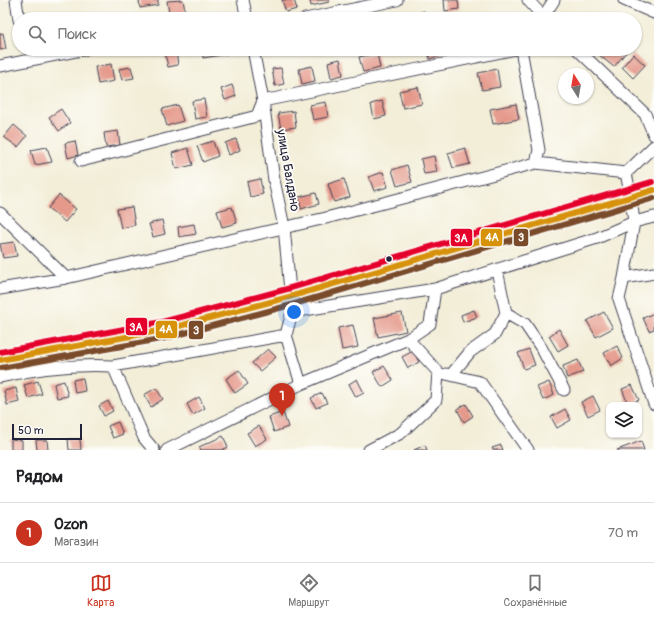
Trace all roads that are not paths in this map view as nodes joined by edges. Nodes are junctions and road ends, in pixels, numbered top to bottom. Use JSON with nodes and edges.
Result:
{"nodes":[{"id":1,"x":16,"y":0,"type":"edge"},
{"id":2,"x":243,"y":0,"type":"edge"},
{"id":3,"x":397,"y":0,"type":"edge"},
{"id":4,"x":528,"y":0,"type":"edge"},
{"id":5,"x":554,"y":0,"type":"edge"},
{"id":6,"x":626,"y":0,"type":"edge"},
{"id":7,"x":18,"y":12,"type":"edge"},
{"id":8,"x":246,"y":12,"type":"edge"},
{"id":9,"x":339,"y":12,"type":"edge"},
{"id":10,"x":538,"y":12,"type":"edge"},
{"id":11,"x":547,"y":12,"type":"edge"},
{"id":12,"x":654,"y":13,"type":"edge"},
{"id":13,"x":20,"y":56,"type":"edge"},
{"id":14,"x":254,"y":56,"type":"edge"},
{"id":15,"x":483,"y":56,"type":"edge"},
{"id":16,"x":522,"y":56,"type":"edge"},
{"id":17,"x":584,"y":56,"type":"edge"},
{"id":18,"x":0,"y":66,"type":"edge"},
{"id":19,"x":263,"y":102,"type":"junction"},
{"id":20,"x":654,"y":135,"type":"edge"},
{"id":21,"x":654,"y":146,"type":"edge"},
{"id":22,"x":81,"y":161,"type":"dead end"},
{"id":23,"x":536,"y":164,"type":"junction"},
{"id":24,"x":626,"y":173,"type":"junction"},
{"id":25,"x":654,"y":190,"type":"edge"},
{"id":26,"x":631,"y":198,"type":"junction"},
{"id":27,"x":0,"y":213,"type":"edge"},
{"id":28,"x":654,"y":216,"type":"edge"},
{"id":29,"x":634,"y":222,"type":"junction"},
{"id":30,"x":284,"y":227,"type":"junction"},
{"id":31,"x":497,"y":270,"type":"junction"},
{"id":32,"x":654,"y":273,"type":"edge"},
{"id":33,"x":66,"y":278,"type":"junction"},
{"id":34,"x":624,"y":278,"type":"junction"},
{"id":35,"x":0,"y":289,"type":"edge"},
{"id":36,"x":435,"y":289,"type":"junction"},
{"id":37,"x":291,"y":305,"type":"junction"},
{"id":38,"x":506,"y":313,"type":"junction"},
{"id":39,"x":286,"y":335,"type":"junction"},
{"id":40,"x":408,"y":339,"type":"junction"},
{"id":41,"x":0,"y":360,"type":"edge"},
{"id":42,"x":113,"y":366,"type":"junction"},
{"id":43,"x":438,"y":372,"type":"junction"},
{"id":44,"x":451,"y":375,"type":"junction"},
{"id":45,"x":0,"y":377,"type":"edge"},
{"id":46,"x":301,"y":384,"type":"junction"},
{"id":47,"x":564,"y":390,"type":"dead end"},
{"id":48,"x":654,"y":404,"type":"edge"},
{"id":49,"x":154,"y":450,"type":"edge"},
{"id":50,"x":167,"y":450,"type":"edge"},
{"id":51,"x":369,"y":450,"type":"edge"},
{"id":52,"x":528,"y":450,"type":"edge"}],
"edges":[{"from":1,"to":7,"type":"street"},
{"from":2,"to":8,"type":"street"},
{"from":3,"to":9,"type":"street"},
{"from":4,"to":10,"type":"street"},
{"from":5,"to":11,"type":"street"},
{"from":6,"to":12,"type":"street"},
{"from":13,"to":18,"type":"street"},
{"from":14,"to":19,"type":"street","name":"улица Балдано"},
{"from":15,"to":19,"type":"street"},
{"from":16,"to":23,"type":"street"},
{"from":17,"to":20,"type":"street"},
{"from":19,"to":22,"type":"street"},
{"from":19,"to":30,"type":"street","name":"улица Балдано"},
{"from":21,"to":24,"type":"street"},
{"from":23,"to":24,"type":"street"},
{"from":23,"to":30,"type":"street"},
{"from":24,"to":26,"type":"street"},
{"from":25,"to":26,"type":"main road"},
{"from":26,"to":29,"type":"street"},
{"from":26,"to":37,"type":"main road"},
{"from":27,"to":33,"type":"street"},
{"from":28,"to":29,"type":"street"},
{"from":29,"to":31,"type":"street"},
{"from":29,"to":34,"type":"street"},
{"from":30,"to":33,"type":"street"},
{"from":30,"to":37,"type":"street","name":"улица Балдано"},
{"from":31,"to":36,"type":"street"},
{"from":31,"to":38,"type":"street"},
{"from":32,"to":34,"type":"street"},
{"from":33,"to":35,"type":"street"},
{"from":34,"to":48,"type":"street"},
{"from":36,"to":37,"type":"street"},
{"from":36,"to":40,"type":"street"},
{"from":37,"to":39,"type":"street","name":"улица Балдано"},
{"from":37,"to":41,"type":"main road"},
{"from":38,"to":44,"type":"street"},
{"from":38,"to":47,"type":"street"},
{"from":39,"to":42,"type":"street"},
{"from":39,"to":46,"type":"street"},
{"from":40,"to":43,"type":"street"},
{"from":40,"to":46,"type":"street"},
{"from":42,"to":45,"type":"street"},
{"from":42,"to":49,"type":"street"},
{"from":43,"to":44,"type":"street"},
{"from":43,"to":51,"type":"street"},
{"from":44,"to":52,"type":"street"},
{"from":46,"to":50,"type":"street"}]}
